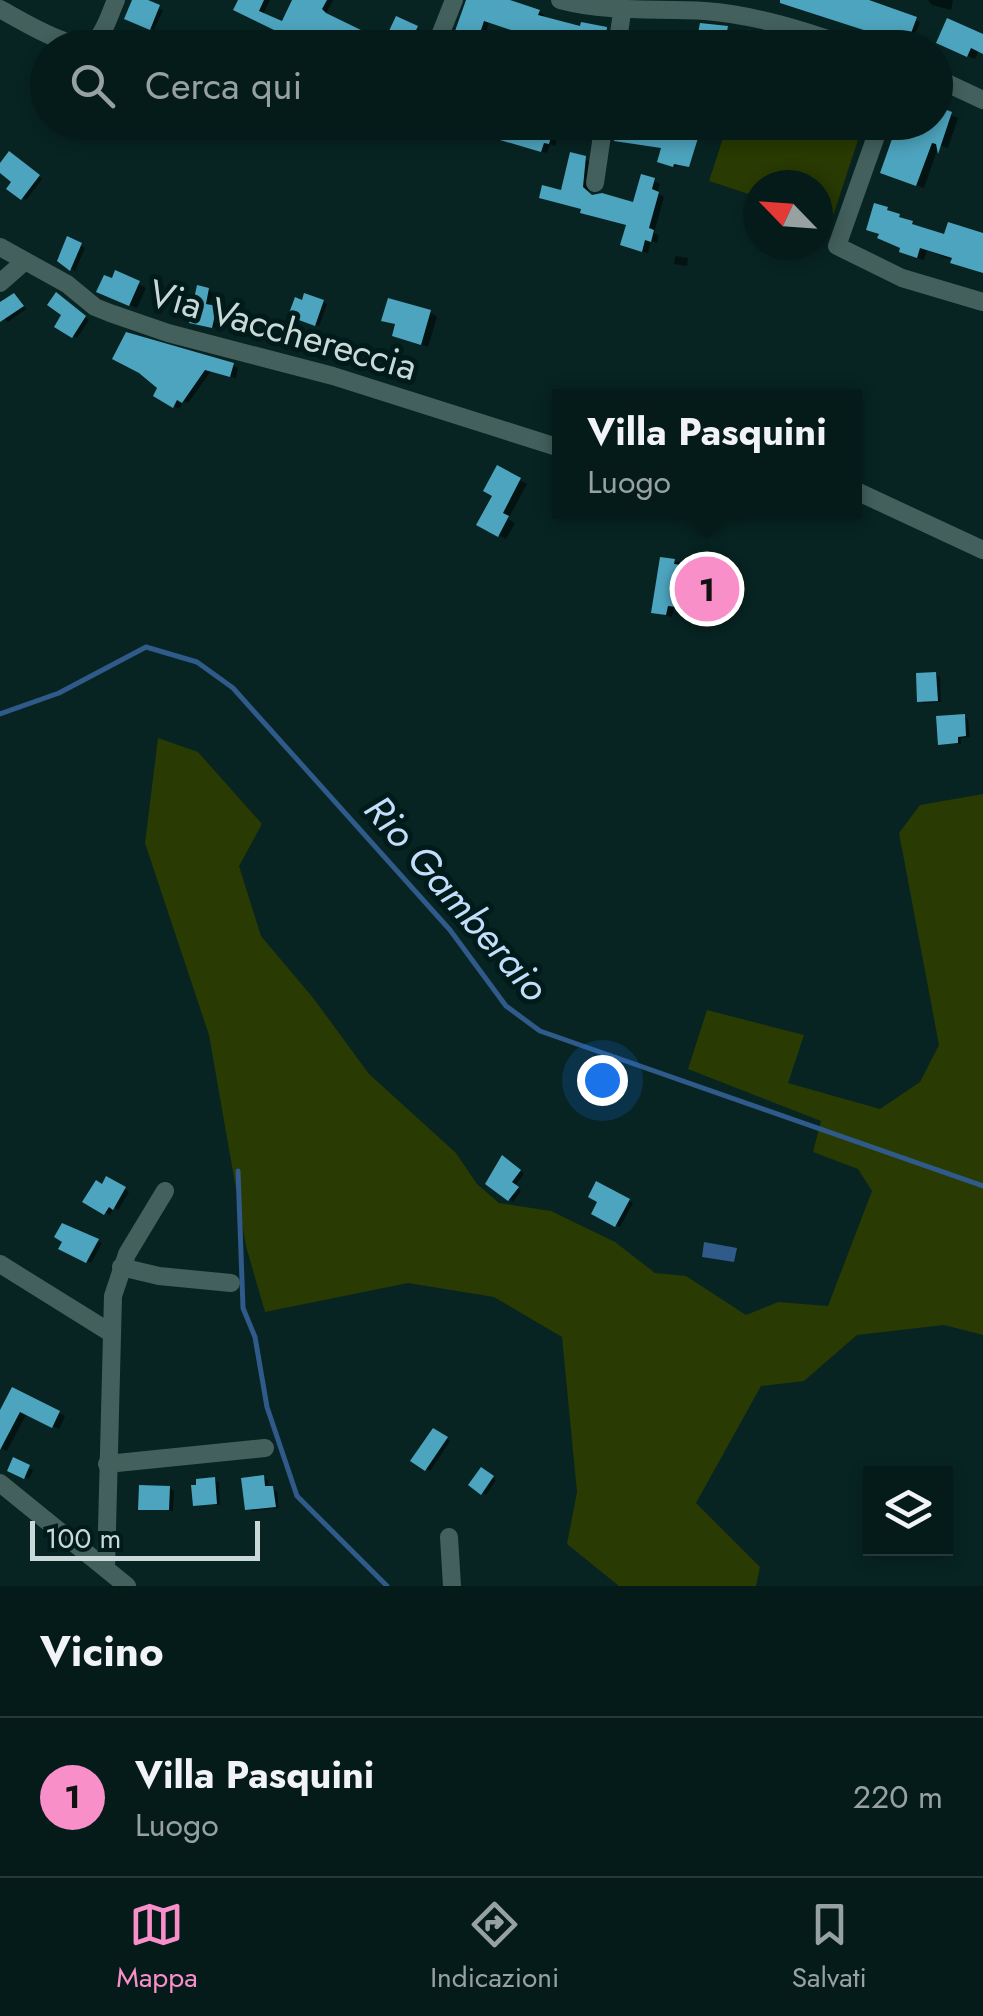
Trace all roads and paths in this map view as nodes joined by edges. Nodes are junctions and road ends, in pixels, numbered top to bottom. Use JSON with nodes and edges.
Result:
{"nodes":[{"id":1,"x":116,"y":0,"type":"edge"},
{"id":2,"x":454,"y":0,"type":"edge"},
{"id":3,"x":560,"y":0,"type":"edge"},
{"id":4,"x":0,"y":9,"type":"edge"},
{"id":5,"x":622,"y":12,"type":"junction"},
{"id":6,"x":41,"y":30,"type":"edge"},
{"id":7,"x":102,"y":30,"type":"edge"},
{"id":8,"x":442,"y":30,"type":"edge"},
{"id":9,"x":619,"y":30,"type":"edge"},
{"id":10,"x":800,"y":30,"type":"edge"},
{"id":11,"x":953,"y":86,"type":"edge"},
{"id":12,"x":983,"y":100,"type":"edge"},
{"id":13,"x":601,"y":140,"type":"edge"},
{"id":14,"x":875,"y":140,"type":"edge"},
{"id":15,"x":595,"y":183,"type":"dead end"},
{"id":16,"x":0,"y":247,"type":"edge"},
{"id":17,"x":25,"y":262,"type":"junction"},
{"id":18,"x":0,"y":283,"type":"edge"},
{"id":19,"x":983,"y":302,"type":"edge"},
{"id":20,"x":552,"y":445,"type":"edge"},
{"id":21,"x":862,"y":494,"type":"edge"},
{"id":22,"x":983,"y":550,"type":"edge"},
{"id":23,"x":165,"y":1191,"type":"dead end"},
{"id":24,"x":0,"y":1264,"type":"edge"},
{"id":25,"x":122,"y":1267,"type":"junction"},
{"id":26,"x":231,"y":1283,"type":"dead end"},
{"id":27,"x":111,"y":1333,"type":"junction"},
{"id":28,"x":265,"y":1448,"type":"dead end"},
{"id":29,"x":108,"y":1464,"type":"junction"},
{"id":30,"x":0,"y":1483,"type":"edge"},
{"id":31,"x":448,"y":1537,"type":"dead end"},
{"id":32,"x":106,"y":1568,"type":"junction"},
{"id":33,"x":127,"y":1586,"type":"edge"},
{"id":34,"x":452,"y":1586,"type":"edge"}],
"edges":[{"from":1,"to":7,"type":"street"},
{"from":2,"to":8,"type":"street"},
{"from":3,"to":5,"type":"street"},
{"from":4,"to":6,"type":"street"},
{"from":5,"to":9,"type":"street"},
{"from":5,"to":10,"type":"street"},
{"from":11,"to":12,"type":"street"},
{"from":13,"to":15,"type":"street"},
{"from":14,"to":19,"type":"street"},
{"from":16,"to":17,"type":"street","name":"Via Vacchereccia"},
{"from":17,"to":18,"type":"street"},
{"from":17,"to":20,"type":"street","name":"Via Vacchereccia"},
{"from":21,"to":22,"type":"street"},
{"from":23,"to":25,"type":"street"},
{"from":24,"to":27,"type":"street"},
{"from":25,"to":26,"type":"street"},
{"from":25,"to":27,"type":"street"},
{"from":27,"to":29,"type":"street"},
{"from":28,"to":29,"type":"street"},
{"from":29,"to":32,"type":"street"},
{"from":30,"to":32,"type":"street"},
{"from":31,"to":34,"type":"street"},
{"from":32,"to":33,"type":"street"}]}
